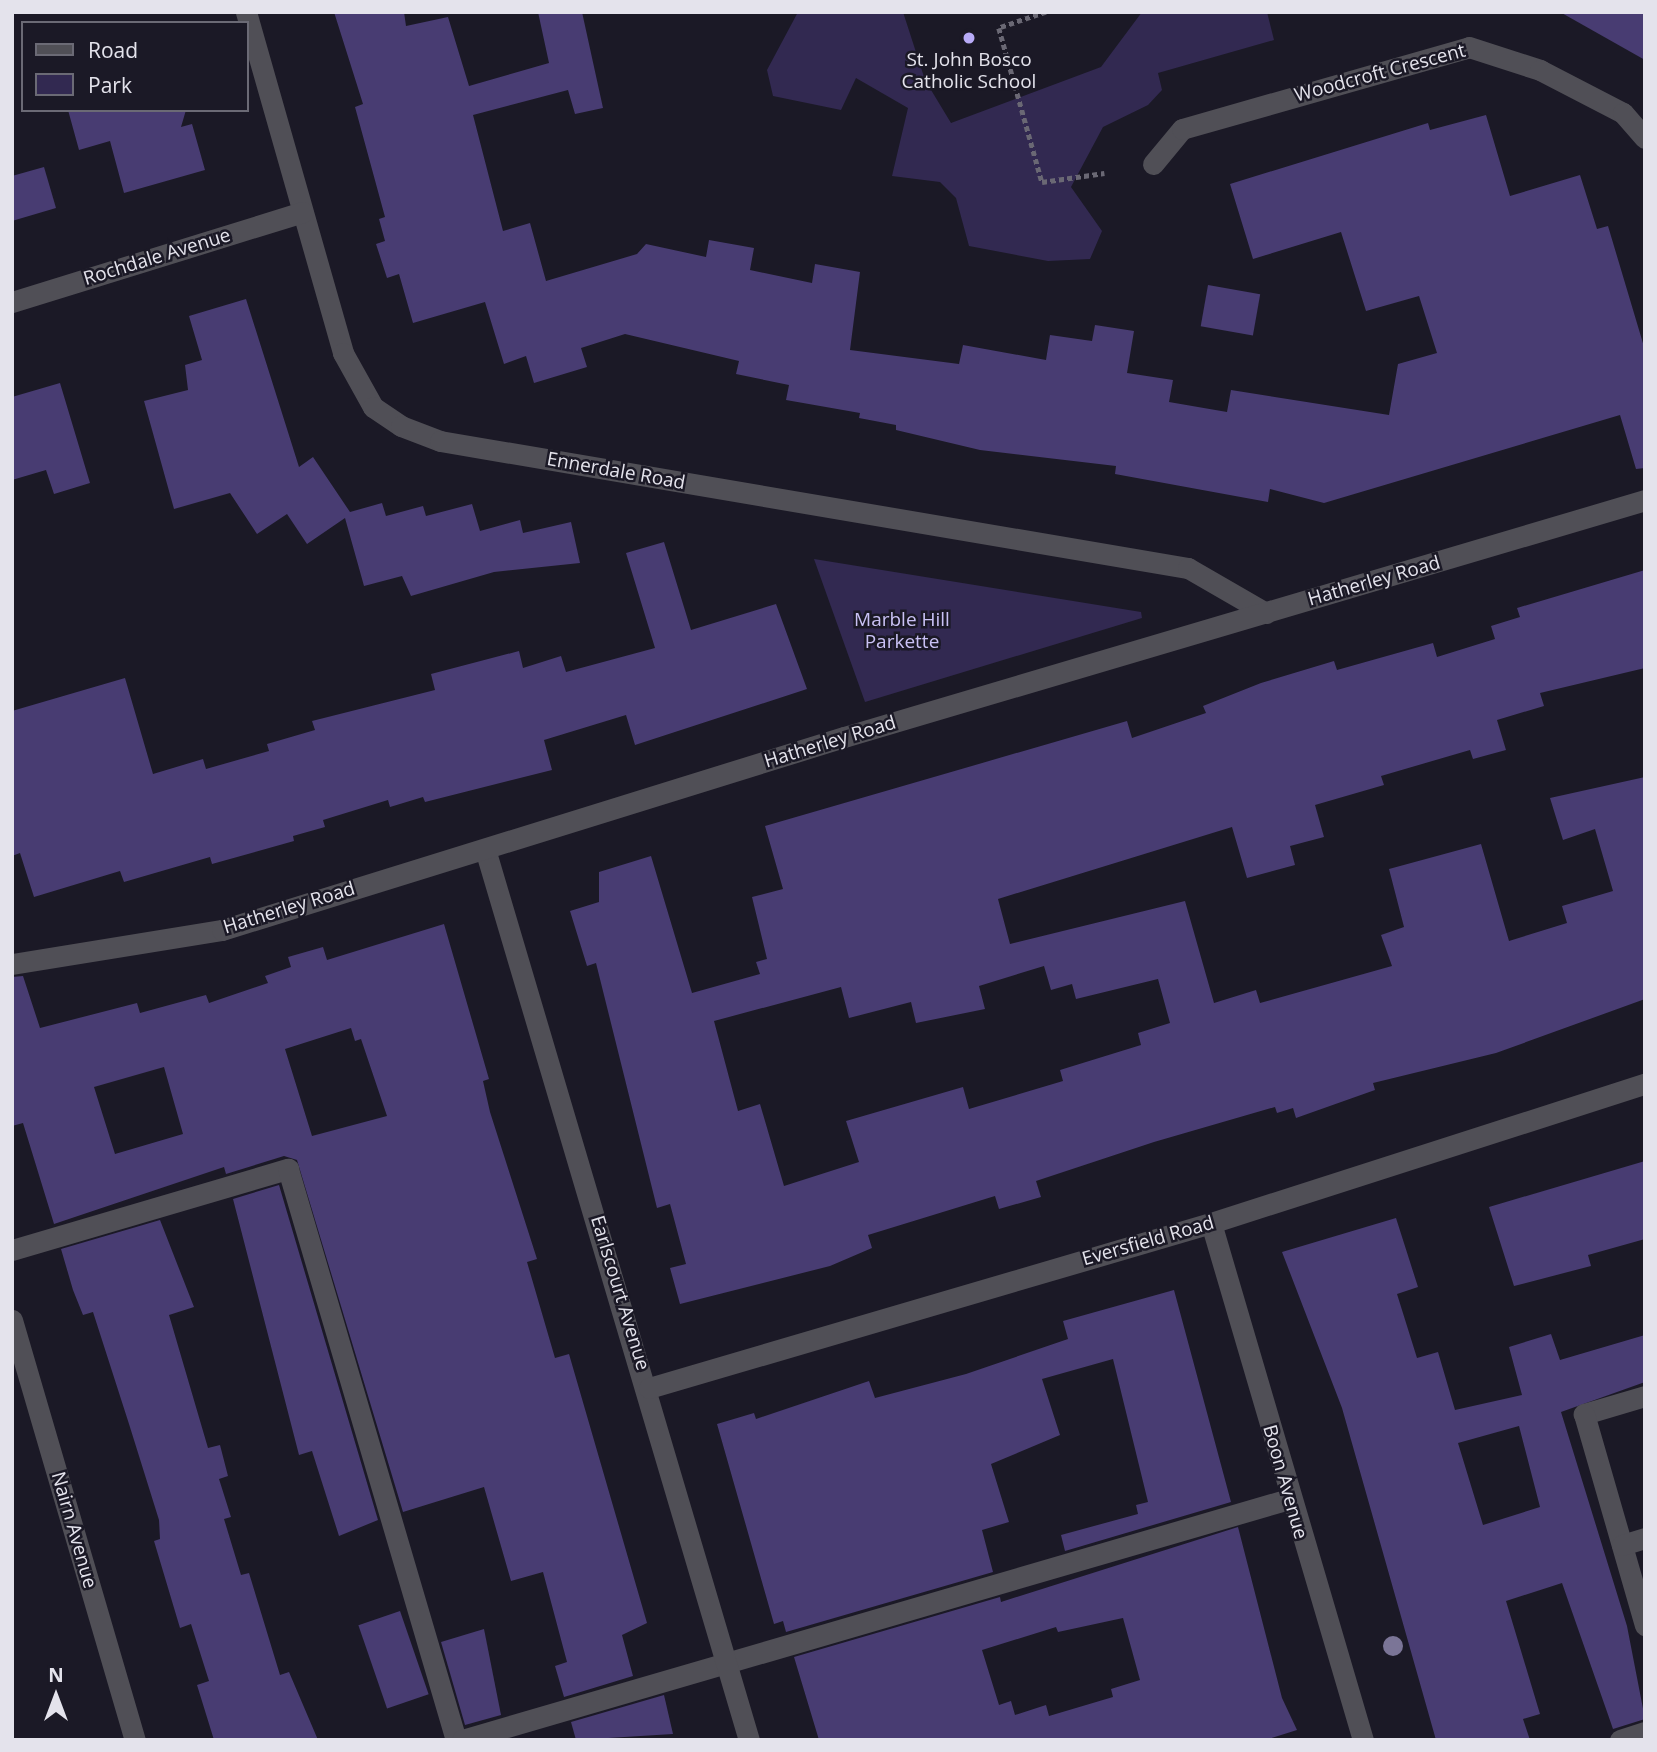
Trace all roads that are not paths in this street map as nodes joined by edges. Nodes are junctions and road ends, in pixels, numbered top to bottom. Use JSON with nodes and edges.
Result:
{"nodes":[{"id":1,"x":246,"y":12,"type":"edge"},
{"id":2,"x":1645,"y":138,"type":"edge"},
{"id":3,"x":1153,"y":164,"type":"dead end"},
{"id":4,"x":302,"y":212,"type":"junction"},
{"id":5,"x":12,"y":302,"type":"edge"},
{"id":6,"x":1645,"y":500,"type":"edge"},
{"id":7,"x":1266,"y":613,"type":"junction"},
{"id":8,"x":485,"y":849,"type":"junction"},
{"id":9,"x":12,"y":964,"type":"edge"},
{"id":10,"x":1645,"y":1084,"type":"edge"},
{"id":11,"x":1211,"y":1223,"type":"junction"},
{"id":12,"x":12,"y":1250,"type":"edge"},
{"id":13,"x":12,"y":1320,"type":"edge"},
{"id":14,"x":649,"y":1388,"type":"junction"},
{"id":15,"x":1645,"y":1396,"type":"edge"},
{"id":16,"x":1289,"y":1499,"type":"junction"},
{"id":17,"x":1645,"y":1538,"type":"edge"},
{"id":18,"x":1622,"y":1545,"type":"junction"},
{"id":19,"x":1645,"y":1625,"type":"edge"},
{"id":20,"x":727,"y":1664,"type":"junction"},
{"id":21,"x":1645,"y":1732,"type":"edge"},
{"id":22,"x":135,"y":1740,"type":"edge"},
{"id":23,"x":456,"y":1740,"type":"edge"},
{"id":24,"x":462,"y":1740,"type":"edge"},
{"id":25,"x":750,"y":1740,"type":"edge"},
{"id":26,"x":1363,"y":1740,"type":"edge"},
{"id":27,"x":1620,"y":1740,"type":"edge"}],
"edges":[{"from":1,"to":4,"type":"street","name":"Ennerdale Road"},
{"from":2,"to":3,"type":"street","name":"Woodcroft Crescent"},
{"from":4,"to":5,"type":"street","name":"Rochdale Avenue"},
{"from":4,"to":7,"type":"street","name":"Ennerdale Road"},
{"from":6,"to":7,"type":"street","name":"Hatherley Road"},
{"from":7,"to":8,"type":"street","name":"Hatherley Road"},
{"from":8,"to":9,"type":"street","name":"Hatherley Road"},
{"from":8,"to":14,"type":"street","name":"Earlscourt Avenue"},
{"from":10,"to":11,"type":"street","name":"Eversfield Road"},
{"from":11,"to":14,"type":"street","name":"Eversfield Road"},
{"from":11,"to":16,"type":"street","name":"Boon Avenue"},
{"from":12,"to":23,"type":"street"},
{"from":13,"to":22,"type":"street","name":"Nairn Avenue"},
{"from":14,"to":20,"type":"street","name":"Earlscourt Avenue"},
{"from":15,"to":18,"type":"street"},
{"from":16,"to":20,"type":"street"},
{"from":16,"to":26,"type":"street","name":"Boon Avenue"},
{"from":17,"to":18,"type":"street"},
{"from":18,"to":19,"type":"street"},
{"from":20,"to":24,"type":"street"},
{"from":20,"to":25,"type":"street","name":"Earlscourt Avenue"},
{"from":21,"to":27,"type":"street"}]}
